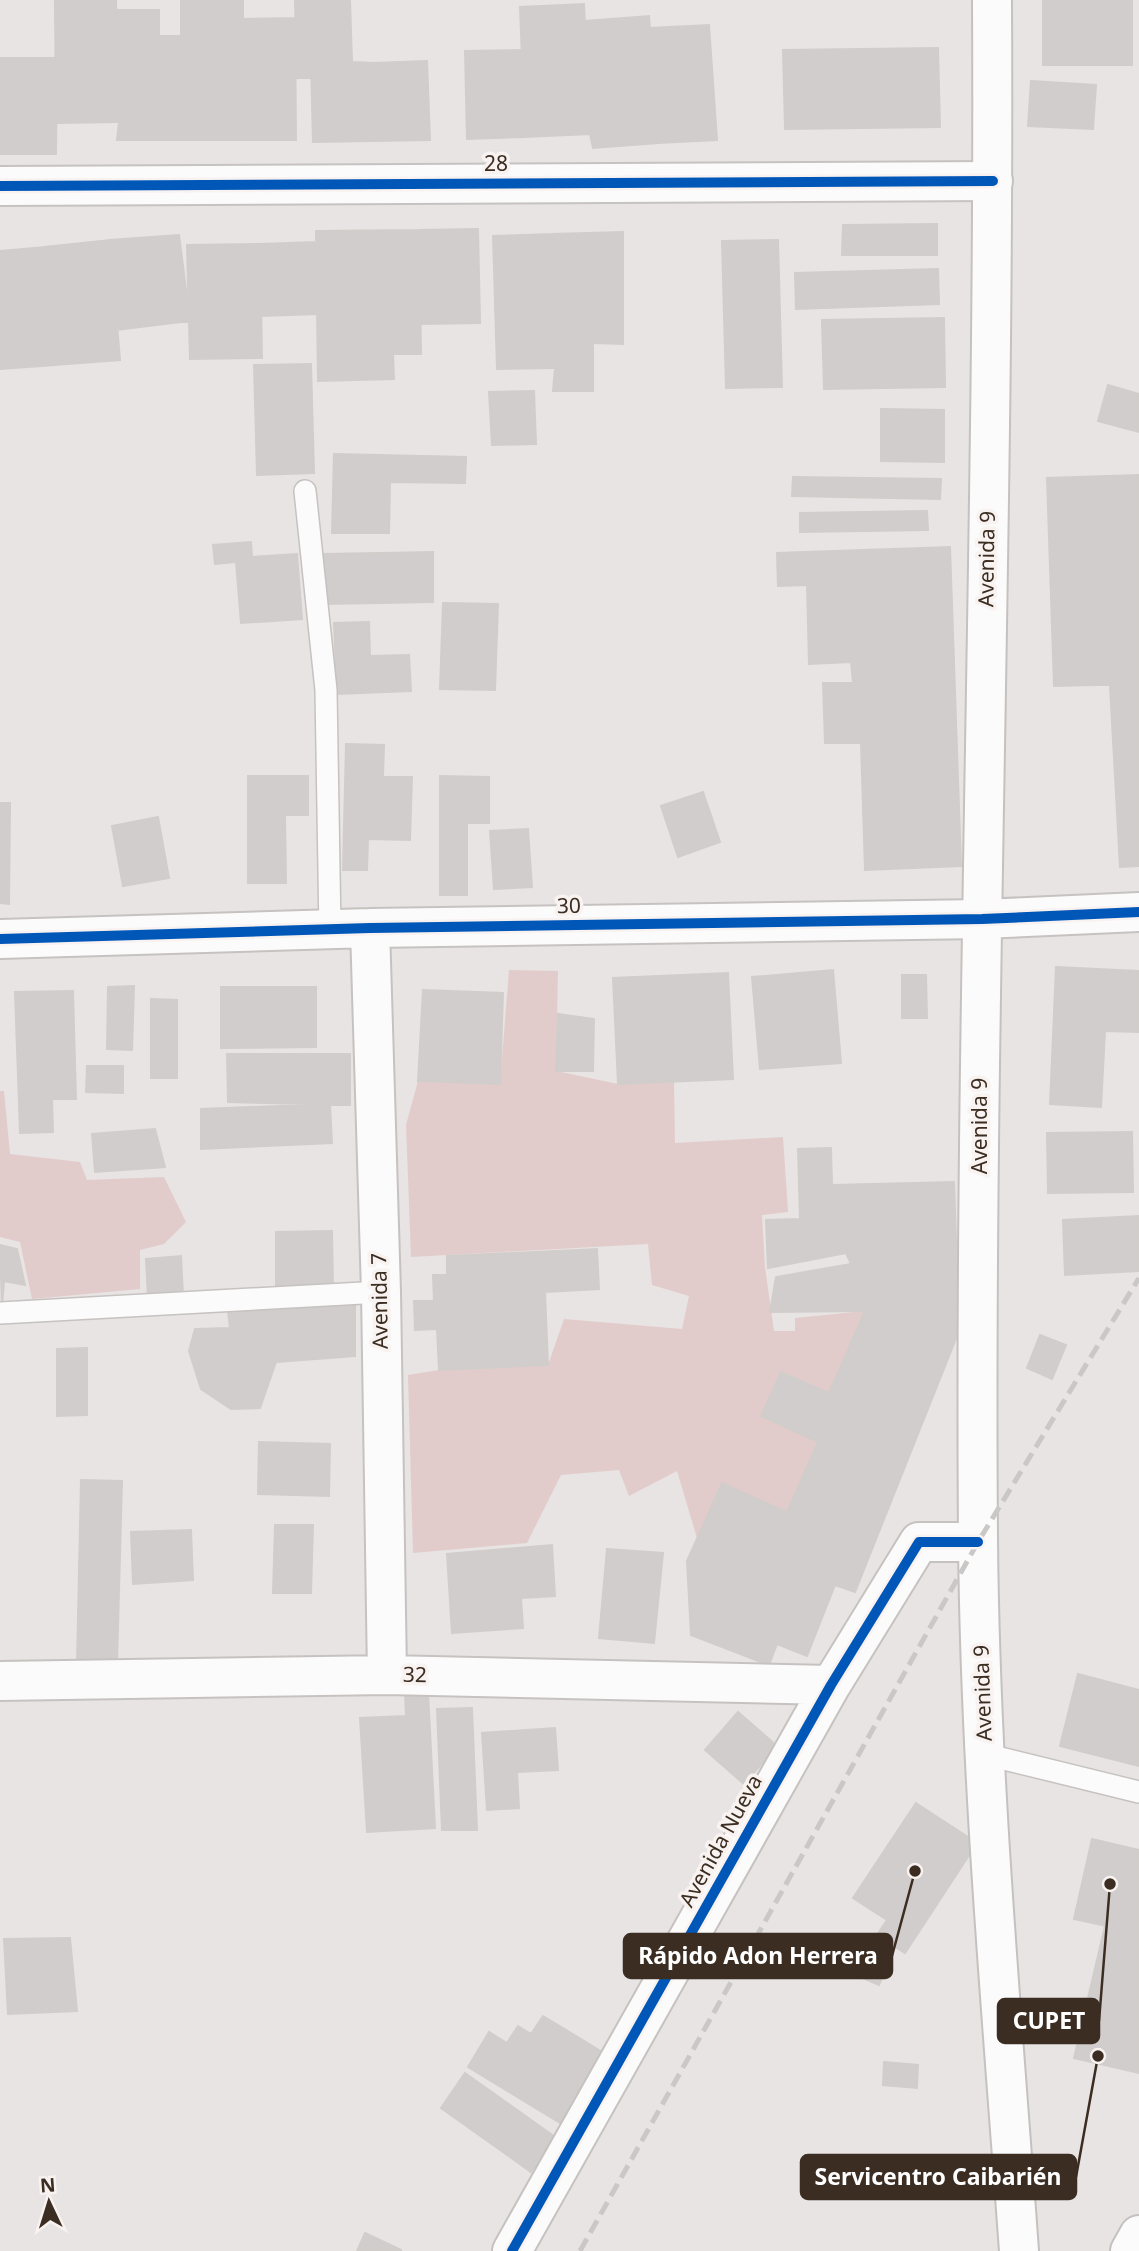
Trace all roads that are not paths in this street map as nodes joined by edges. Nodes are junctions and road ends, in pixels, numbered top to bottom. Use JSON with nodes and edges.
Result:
{"nodes":[{"id":1,"x":992,"y":0,"type":"edge"},
{"id":2,"x":993,"y":181,"type":"junction"},
{"id":3,"x":0,"y":186,"type":"edge"},
{"id":4,"x":305,"y":491,"type":"dead end"},
{"id":5,"x":1139,"y":912,"type":"edge"},
{"id":6,"x":982,"y":919,"type":"junction"},
{"id":7,"x":370,"y":928,"type":"junction"},
{"id":8,"x":330,"y":931,"type":"junction"},
{"id":9,"x":0,"y":939,"type":"edge"},
{"id":10,"x":381,"y":1292,"type":"junction"},
{"id":11,"x":0,"y":1312,"type":"edge"},
{"id":12,"x":978,"y":1542,"type":"junction"},
{"id":13,"x":387,"y":1675,"type":"junction"},
{"id":14,"x":0,"y":1681,"type":"edge"},
{"id":15,"x":831,"y":1685,"type":"junction"},
{"id":16,"x":985,"y":1754,"type":"junction"},
{"id":17,"x":1139,"y":1791,"type":"edge"},
{"id":18,"x":1139,"y":2235,"type":"edge"},
{"id":19,"x":512,"y":2251,"type":"edge"},
{"id":20,"x":1019,"y":2251,"type":"edge"},
{"id":21,"x":1130,"y":2251,"type":"edge"}],
"edges":[{"from":1,"to":2,"type":"street","name":"Avenida 9"},
{"from":2,"to":3,"type":"street","name":"28"},
{"from":2,"to":6,"type":"street","name":"Avenida 9"},
{"from":4,"to":8,"type":"lane"},
{"from":5,"to":6,"type":"street","name":"30"},
{"from":6,"to":7,"type":"street","name":"30"},
{"from":6,"to":12,"type":"street","name":"Avenida 9"},
{"from":7,"to":8,"type":"street","name":"30"},
{"from":7,"to":10,"type":"street","name":"Avenida 7"},
{"from":8,"to":9,"type":"street","name":"30"},
{"from":10,"to":11,"type":"lane"},
{"from":10,"to":13,"type":"street","name":"Avenida 7"},
{"from":12,"to":15,"type":"street","name":"Avenida Nueva"},
{"from":12,"to":16,"type":"street","name":"Avenida 9"},
{"from":13,"to":14,"type":"street","name":"32"},
{"from":13,"to":15,"type":"street","name":"32"},
{"from":15,"to":19,"type":"street","name":"Avenida Nueva"},
{"from":16,"to":17,"type":"lane"},
{"from":16,"to":20,"type":"street","name":"Avenida 9"},
{"from":18,"to":21,"type":"street"}]}
